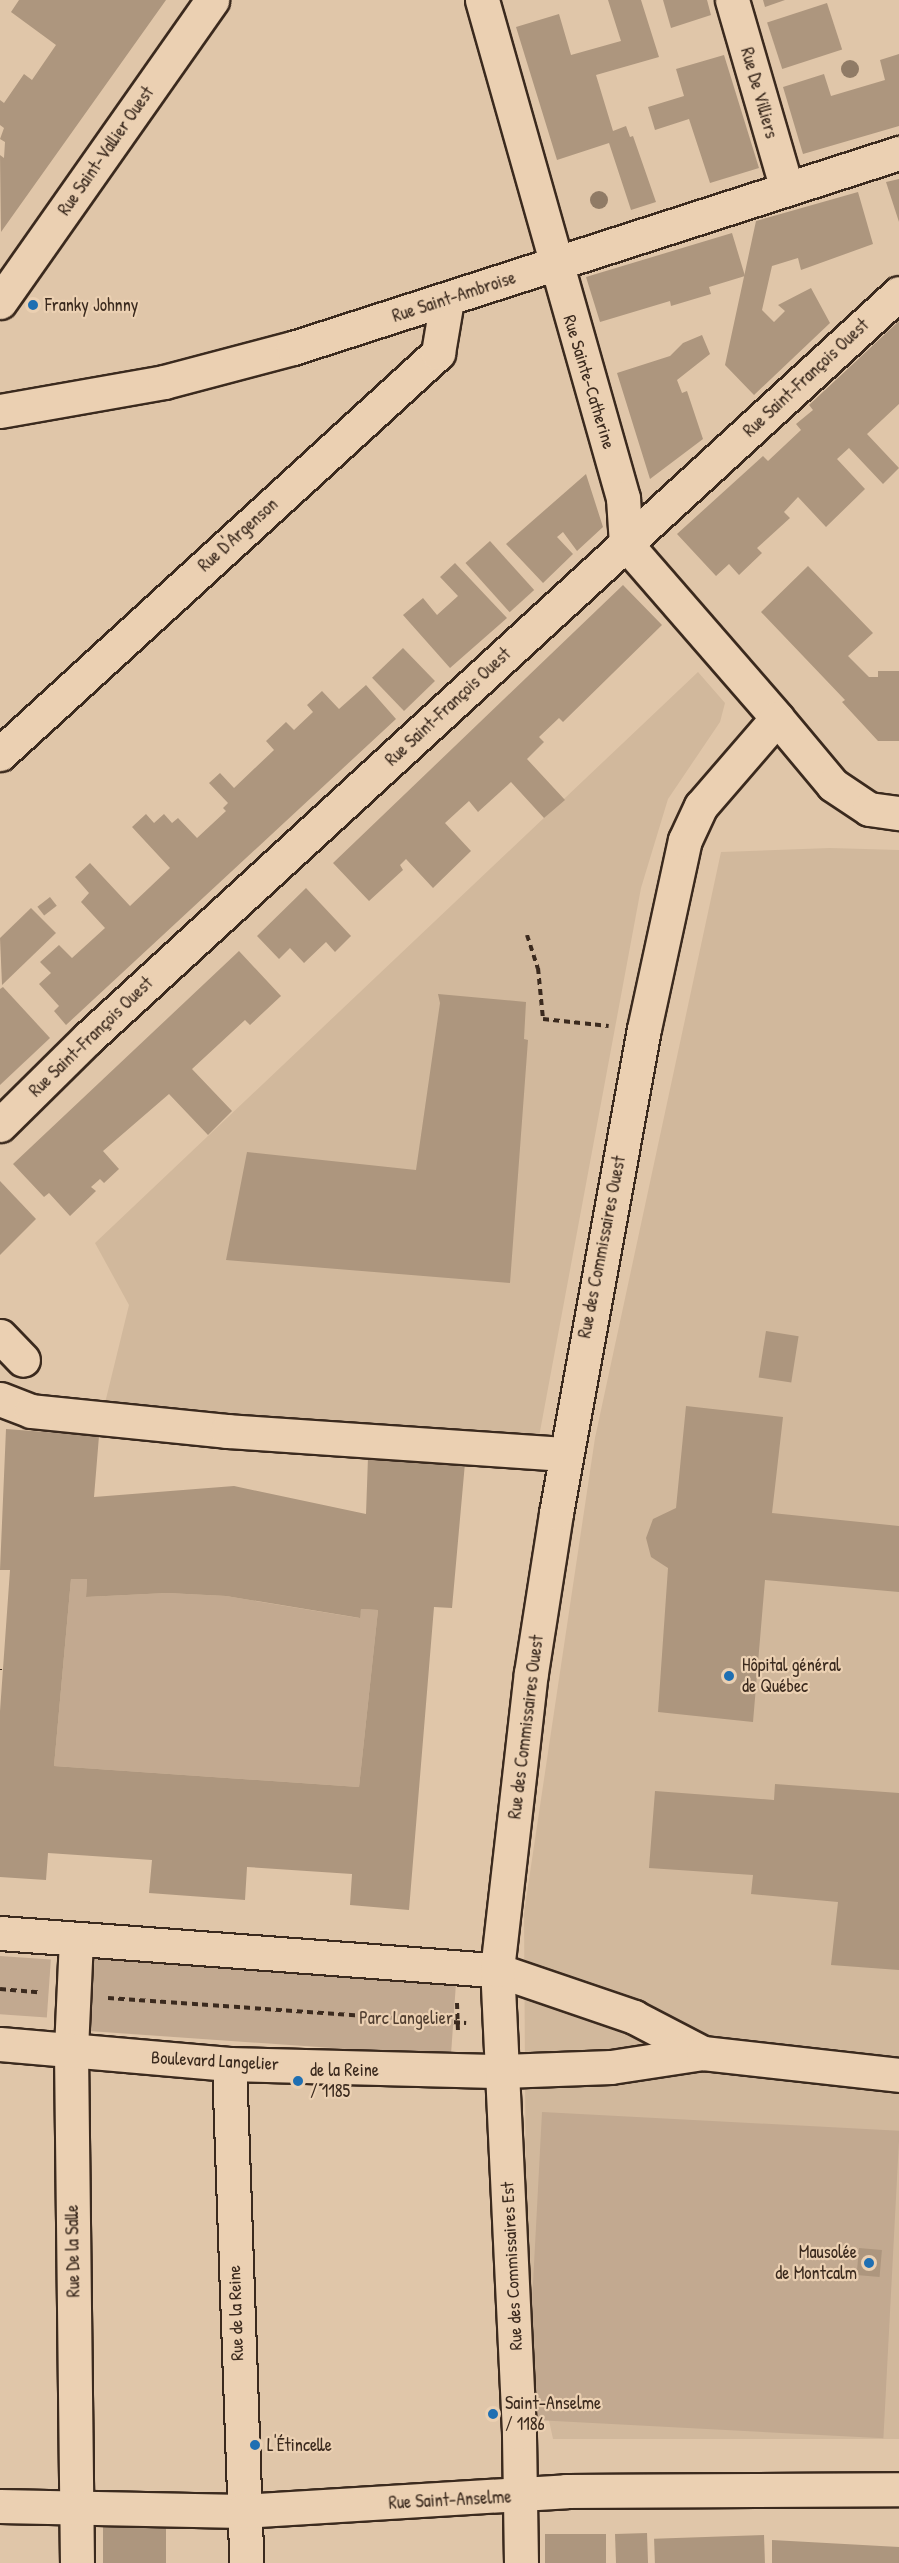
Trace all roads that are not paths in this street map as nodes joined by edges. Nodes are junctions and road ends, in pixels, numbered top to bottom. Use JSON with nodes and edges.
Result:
{"nodes":[{"id":1,"x":212,"y":0,"type":"edge"},
{"id":2,"x":732,"y":0,"type":"edge"},
{"id":3,"x":490,"y":2,"type":"edge"},
{"id":4,"x":899,"y":153,"type":"edge"},
{"id":5,"x":786,"y":186,"type":"junction"},
{"id":6,"x":560,"y":263,"type":"junction"},
{"id":7,"x":899,"y":292,"type":"edge"},
{"id":8,"x":447,"y":300,"type":"junction"},
{"id":9,"x":0,"y":302,"type":"edge"},
{"id":10,"x":0,"y":411,"type":"edge"},
{"id":11,"x":626,"y":544,"type":"junction"},
{"id":12,"x":777,"y":718,"type":"junction"},
{"id":13,"x":0,"y":754,"type":"edge"},
{"id":14,"x":899,"y":813,"type":"edge"},
{"id":15,"x":0,"y":1125,"type":"edge"},
{"id":16,"x":0,"y":1336,"type":"edge"},
{"id":17,"x":23,"y":1360,"type":"dead end"},
{"id":18,"x":0,"y":1399,"type":"edge"},
{"id":19,"x":566,"y":1454,"type":"junction"},
{"id":20,"x":0,"y":1934,"type":"edge"},
{"id":21,"x":76,"y":1939,"type":"junction"},
{"id":22,"x":497,"y":1970,"type":"junction"},
{"id":23,"x":0,"y":2044,"type":"edge"},
{"id":24,"x":71,"y":2050,"type":"junction"},
{"id":25,"x":703,"y":2053,"type":"junction"},
{"id":26,"x":229,"y":2064,"type":"junction"},
{"id":27,"x":503,"y":2072,"type":"junction"},
{"id":28,"x":899,"y":2075,"type":"edge"},
{"id":29,"x":899,"y":2489,"type":"edge"},
{"id":30,"x":517,"y":2496,"type":"junction"},
{"id":31,"x":0,"y":2506,"type":"edge"},
{"id":32,"x":76,"y":2507,"type":"junction"},
{"id":33,"x":242,"y":2511,"type":"junction"},
{"id":34,"x":77,"y":2563,"type":"edge"},
{"id":35,"x":246,"y":2563,"type":"edge"},
{"id":36,"x":521,"y":2563,"type":"edge"}],
"edges":[{"from":1,"to":9,"type":"street","name":"Rue Saint-Vallier Ouest"},
{"from":2,"to":5,"type":"street","name":"Rue De Villiers"},
{"from":3,"to":6,"type":"street","name":"Rue Sainte-Catherine"},
{"from":4,"to":5,"type":"street","name":"Rue Saint-Ambroise"},
{"from":5,"to":6,"type":"street","name":"Rue Saint-Ambroise"},
{"from":6,"to":8,"type":"street","name":"Rue Saint-Ambroise"},
{"from":6,"to":11,"type":"street","name":"Rue Sainte-Catherine"},
{"from":7,"to":11,"type":"street","name":"Rue Saint-François Ouest"},
{"from":8,"to":10,"type":"street","name":"Rue Saint-Ambroise"},
{"from":8,"to":13,"type":"street","name":"Rue D'Argenson"},
{"from":11,"to":12,"type":"street"},
{"from":11,"to":15,"type":"street","name":"Rue Saint-François Ouest"},
{"from":12,"to":14,"type":"street"},
{"from":12,"to":19,"type":"street","name":"Rue des Commissaires Ouest"},
{"from":16,"to":17,"type":"street"},
{"from":18,"to":19,"type":"street"},
{"from":19,"to":22,"type":"street","name":"Rue des Commissaires Ouest"},
{"from":20,"to":21,"type":"street"},
{"from":21,"to":22,"type":"street"},
{"from":21,"to":24,"type":"street","name":"Rue De la Salle"},
{"from":22,"to":25,"type":"street"},
{"from":22,"to":27,"type":"street","name":"Rue des Commissaires Est"},
{"from":23,"to":24,"type":"street","name":"Boulevard Langelier"},
{"from":24,"to":26,"type":"street","name":"Boulevard Langelier"},
{"from":24,"to":32,"type":"street","name":"Rue De la Salle"},
{"from":25,"to":27,"type":"street","name":"Boulevard Langelier"},
{"from":25,"to":28,"type":"street"},
{"from":26,"to":27,"type":"street","name":"Boulevard Langelier"},
{"from":26,"to":33,"type":"street","name":"Rue de la Reine"},
{"from":27,"to":30,"type":"street","name":"Rue des Commissaires Est"},
{"from":29,"to":30,"type":"street","name":"Rue Saint-Anselme"},
{"from":30,"to":33,"type":"street","name":"Rue Saint-Anselme"},
{"from":30,"to":36,"type":"street","name":"Rue des Commissaires Est"},
{"from":31,"to":32,"type":"street","name":"Rue Saint-Anselme"},
{"from":32,"to":33,"type":"street","name":"Rue Saint-Anselme"},
{"from":32,"to":34,"type":"street","name":"Rue De la Salle"},
{"from":33,"to":35,"type":"street","name":"Rue de la Reine"}]}
